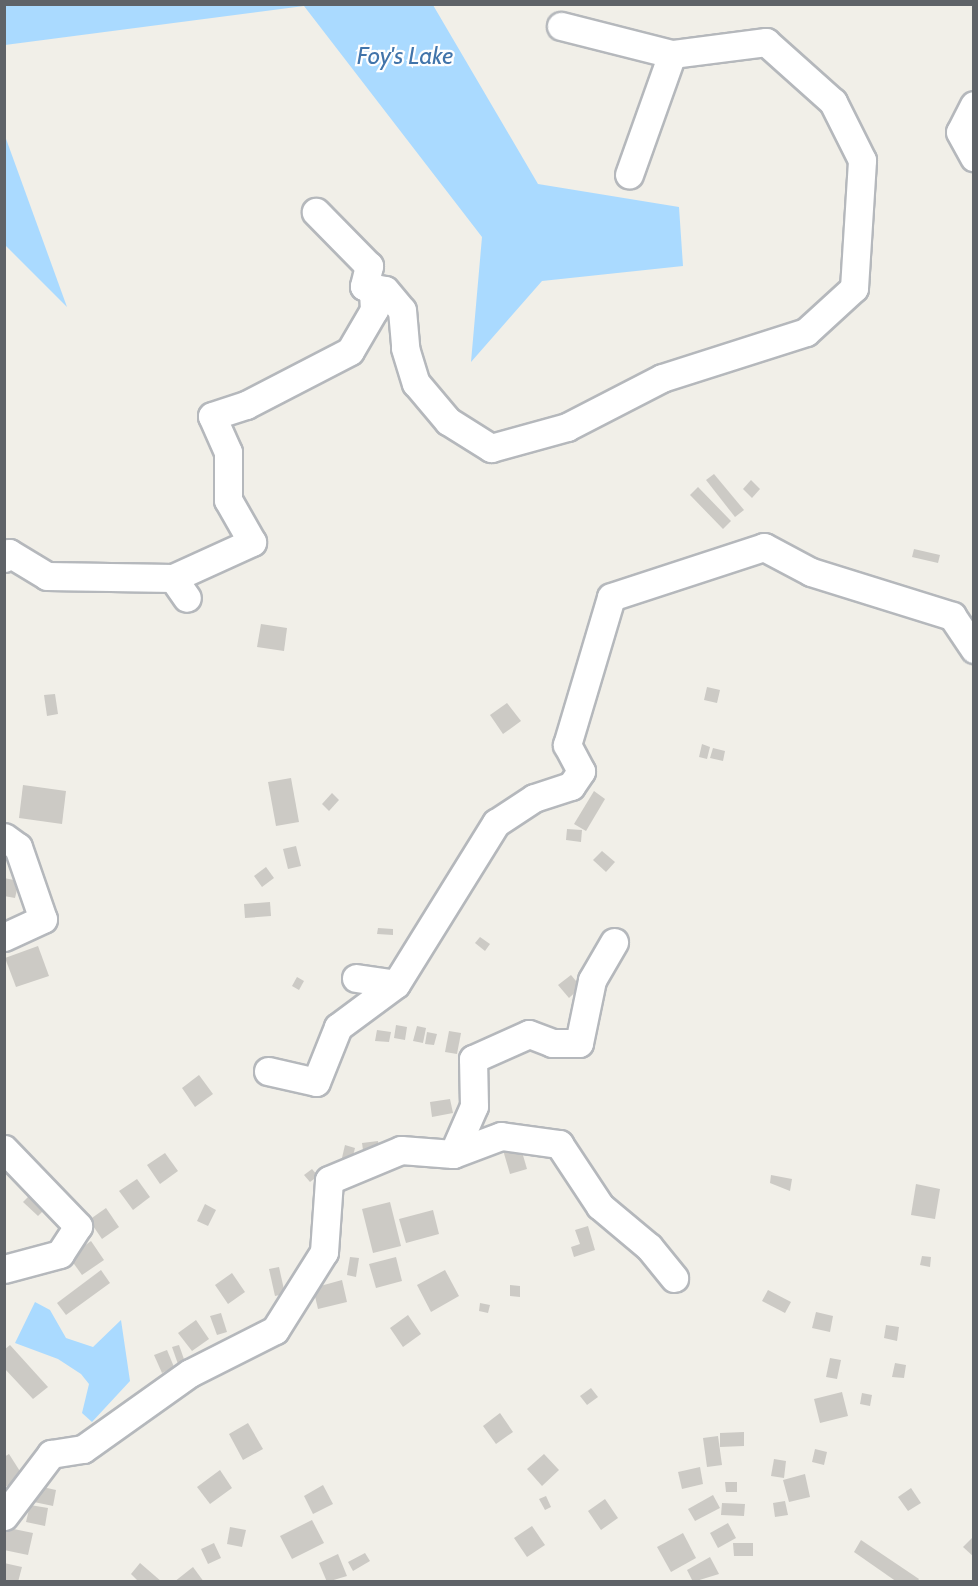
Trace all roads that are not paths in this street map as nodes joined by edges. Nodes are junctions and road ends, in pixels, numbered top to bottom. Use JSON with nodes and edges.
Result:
{"nodes":[{"id":1,"x":561,"y":26,"type":"dead end"},
{"id":2,"x":672,"y":54,"type":"junction"},
{"id":3,"x":974,"y":105,"type":"edge"},
{"id":4,"x":974,"y":157,"type":"edge"},
{"id":5,"x":629,"y":175,"type":"dead end"},
{"id":6,"x":316,"y":212,"type":"dead end"},
{"id":7,"x":364,"y":286,"type":"junction"},
{"id":8,"x":4,"y":558,"type":"edge"},
{"id":9,"x":974,"y":649,"type":"edge"},
{"id":10,"x":4,"y":837,"type":"edge"},
{"id":11,"x":4,"y":938,"type":"edge"},
{"id":12,"x":615,"y":942,"type":"dead end"},
{"id":13,"x":356,"y":978,"type":"dead end"},
{"id":14,"x":396,"y":984,"type":"junction"},
{"id":15,"x":268,"y":1071,"type":"dead end"},
{"id":16,"x":4,"y":1149,"type":"edge"},
{"id":17,"x":453,"y":1154,"type":"junction"},
{"id":18,"x":4,"y":1269,"type":"edge"},
{"id":19,"x":674,"y":1278,"type":"dead end"},
{"id":20,"x":4,"y":1516,"type":"edge"}],
"edges":[{"from":1,"to":2,"type":"street"},
{"from":2,"to":5,"type":"street"},
{"from":2,"to":7,"type":"street"},
{"from":3,"to":4,"type":"street"},
{"from":6,"to":7,"type":"street"},
{"from":7,"to":8,"type":"street"},
{"from":9,"to":14,"type":"street"},
{"from":10,"to":11,"type":"street"},
{"from":12,"to":17,"type":"street"},
{"from":13,"to":14,"type":"street"},
{"from":14,"to":15,"type":"street"},
{"from":16,"to":18,"type":"street"},
{"from":17,"to":19,"type":"street"},
{"from":17,"to":20,"type":"street"}]}
